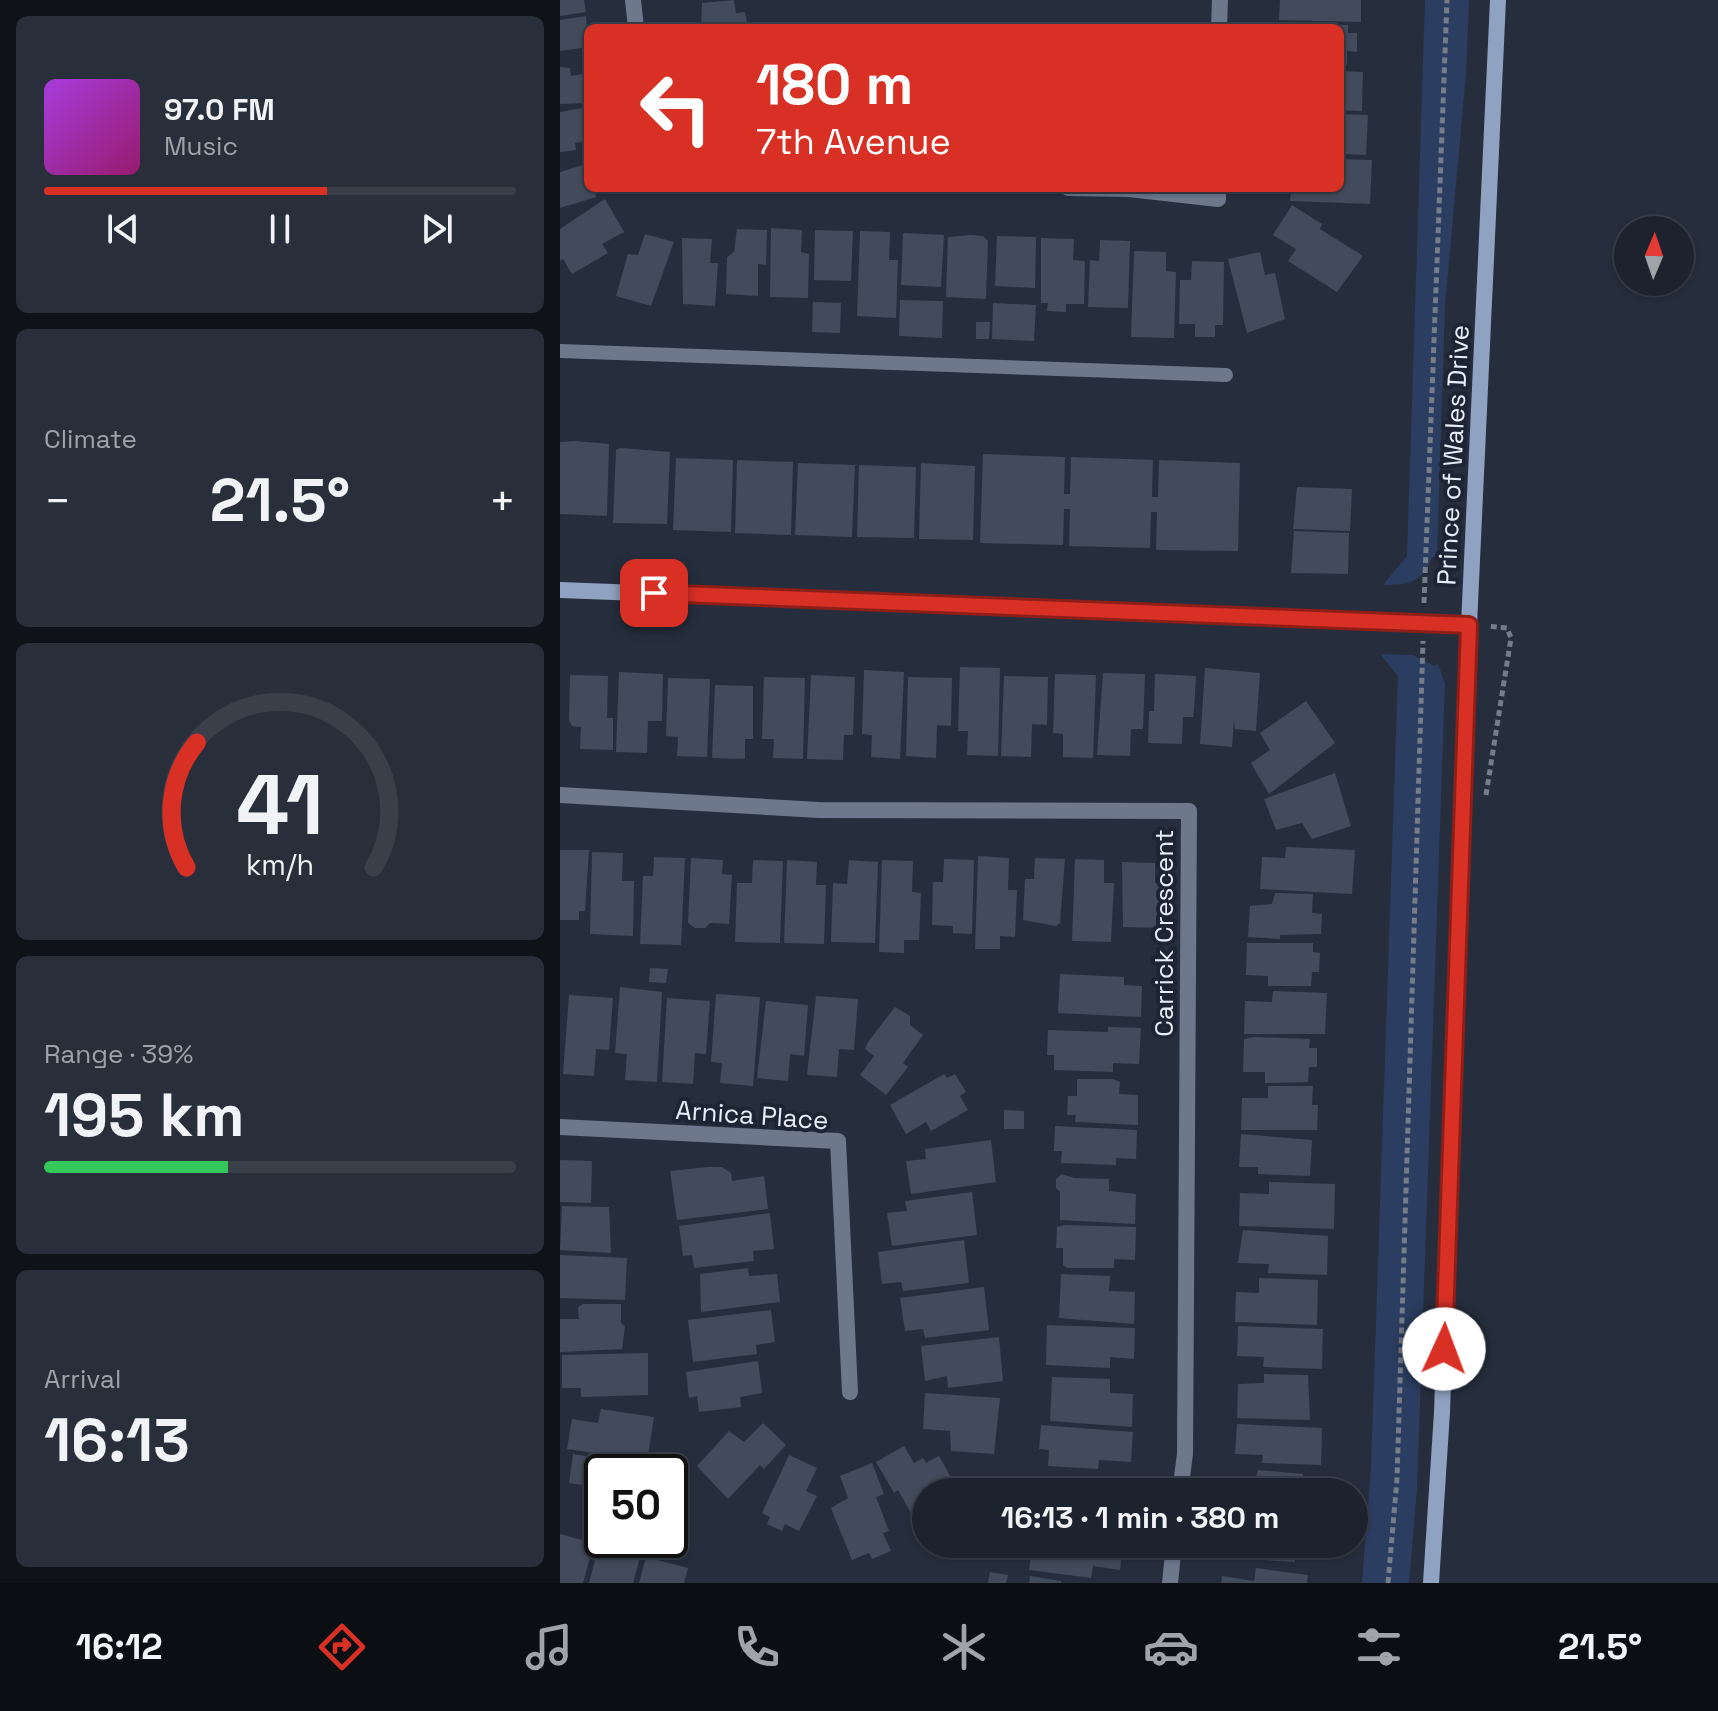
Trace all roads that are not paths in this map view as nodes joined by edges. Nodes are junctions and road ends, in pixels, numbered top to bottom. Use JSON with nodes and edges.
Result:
{"nodes":[{"id":1,"x":633,"y":0,"type":"edge"},
{"id":2,"x":1220,"y":0,"type":"edge"},
{"id":3,"x":1498,"y":0,"type":"edge"},
{"id":4,"x":636,"y":24,"type":"edge"},
{"id":5,"x":1219,"y":24,"type":"edge"},
{"id":6,"x":1156,"y":192,"type":"edge"},
{"id":7,"x":1218,"y":192,"type":"edge"},
{"id":8,"x":560,"y":351,"type":"edge"},
{"id":9,"x":1226,"y":375,"type":"dead end"},
{"id":10,"x":560,"y":590,"type":"edge"},
{"id":11,"x":1469,"y":625,"type":"junction"},
{"id":12,"x":560,"y":795,"type":"edge"},
{"id":13,"x":560,"y":1127,"type":"edge"},
{"id":14,"x":850,"y":1392,"type":"dead end"},
{"id":15,"x":1182,"y":1478,"type":"edge"},
{"id":16,"x":1173,"y":1558,"type":"edge"},
{"id":17,"x":1170,"y":1583,"type":"edge"},
{"id":18,"x":1431,"y":1583,"type":"edge"}],
"edges":[{"from":1,"to":4,"type":"street"},
{"from":2,"to":5,"type":"street"},
{"from":3,"to":11,"type":"main road","name":"Prince of Wales Drive"},
{"from":6,"to":7,"type":"street"},
{"from":8,"to":9,"type":"lane"},
{"from":10,"to":11,"type":"main road"},
{"from":11,"to":18,"type":"main road","name":"Prince of Wales Drive"},
{"from":12,"to":15,"type":"street","name":"Carrick Crescent"},
{"from":13,"to":14,"type":"street","name":"Arnica Place"},
{"from":16,"to":17,"type":"street"}]}
